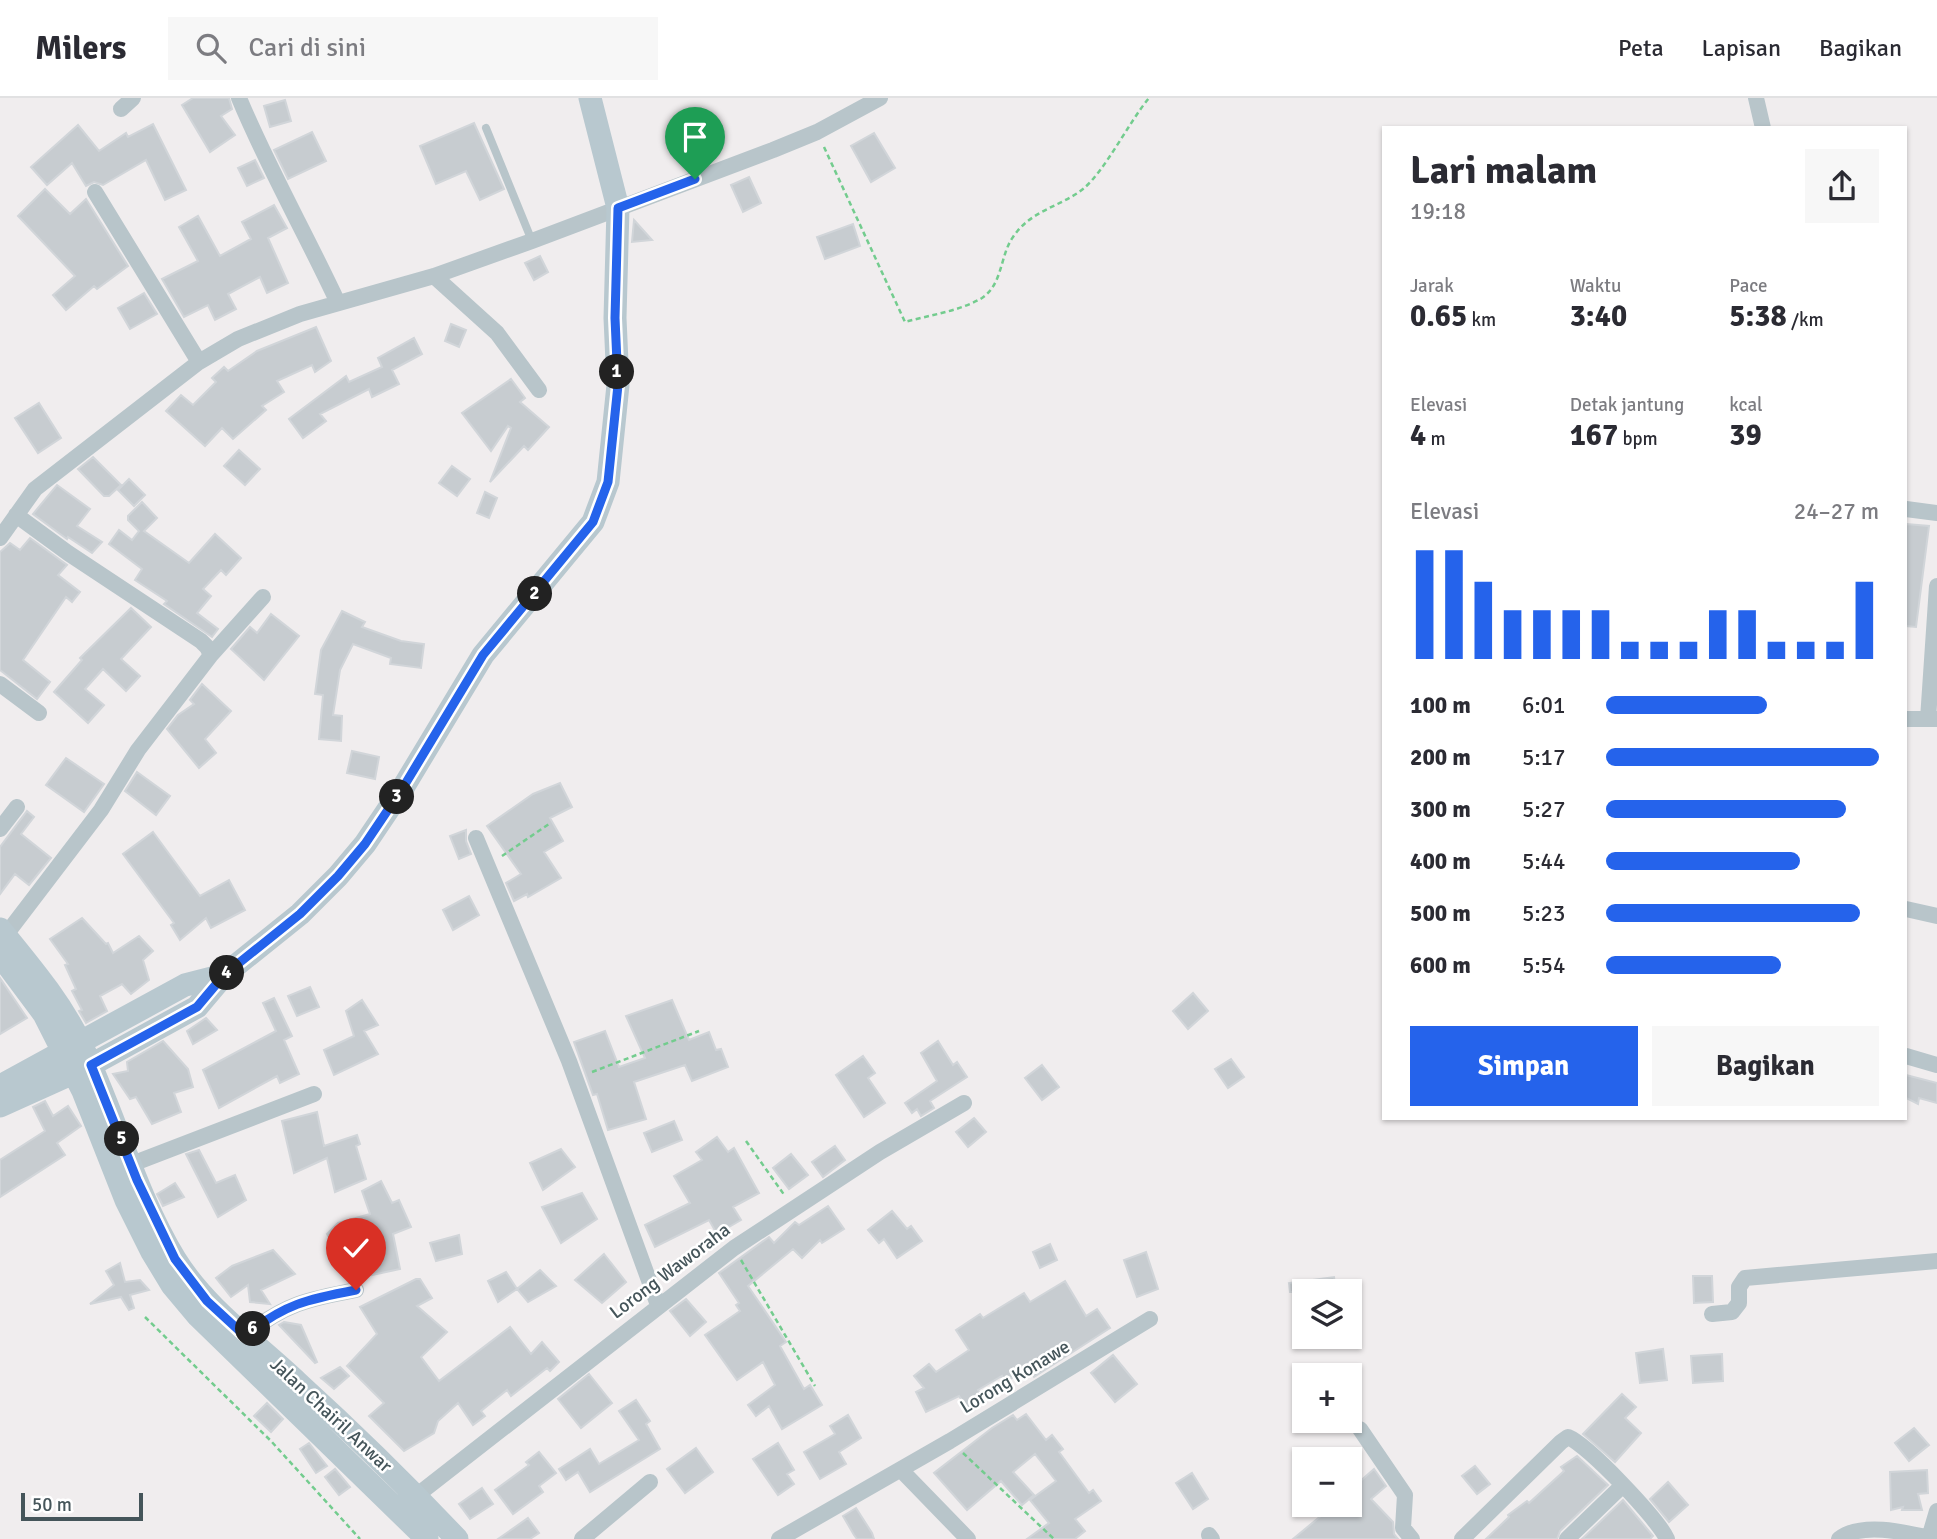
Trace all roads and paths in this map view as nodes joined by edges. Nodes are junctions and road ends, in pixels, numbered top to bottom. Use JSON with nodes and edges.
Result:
{"nodes":[{"id":1,"x":239,"y":98,"type":"edge"},
{"id":2,"x":590,"y":98,"type":"edge"},
{"id":3,"x":880,"y":98,"type":"edge"},
{"id":4,"x":1149,"y":98,"type":"edge"},
{"id":5,"x":1756,"y":98,"type":"edge"},
{"id":6,"x":1763,"y":126,"type":"edge"},
{"id":7,"x":486,"y":128,"type":"dead end"},
{"id":8,"x":817,"y":132,"type":"junction"},
{"id":9,"x":95,"y":192,"type":"dead end"},
{"id":10,"x":618,"y":208,"type":"junction"},
{"id":11,"x":533,"y":241,"type":"junction"},
{"id":12,"x":434,"y":276,"type":"junction"},
{"id":13,"x":338,"y":303,"type":"junction"},
{"id":14,"x":198,"y":362,"type":"junction"},
{"id":15,"x":538,"y":390,"type":"dead end"},
{"id":16,"x":1907,"y":509,"type":"edge"},
{"id":17,"x":1937,"y":513,"type":"edge"},
{"id":18,"x":16,"y":514,"type":"junction"},
{"id":19,"x":0,"y":538,"type":"edge"},
{"id":20,"x":1937,"y":586,"type":"edge"},
{"id":21,"x":263,"y":597,"type":"dead end"},
{"id":22,"x":211,"y":656,"type":"junction"},
{"id":23,"x":0,"y":684,"type":"edge"},
{"id":24,"x":39,"y":713,"type":"dead end"},
{"id":25,"x":1907,"y":719,"type":"edge"},
{"id":26,"x":1933,"y":719,"type":"edge"},
{"id":27,"x":17,"y":807,"type":"dead end"},
{"id":28,"x":549,"y":824,"type":"dead end"},
{"id":29,"x":0,"y":829,"type":"edge"},
{"id":30,"x":476,"y":838,"type":"dead end"},
{"id":31,"x":488,"y":866,"type":"junction"},
{"id":32,"x":1907,"y":909,"type":"edge"},
{"id":33,"x":1937,"y":916,"type":"edge"},
{"id":34,"x":2,"y":940,"type":"edge"},
{"id":35,"x":224,"y":975,"type":"junction"},
{"id":36,"x":699,"y":1031,"type":"dead end"},
{"id":37,"x":72,"y":1046,"type":"junction"},
{"id":38,"x":1907,"y":1056,"type":"edge"},
{"id":39,"x":1937,"y":1065,"type":"edge"},
{"id":40,"x":82,"y":1068,"type":"junction"},
{"id":41,"x":575,"y":1078,"type":"junction"},
{"id":42,"x":0,"y":1086,"type":"edge"},
{"id":43,"x":314,"y":1094,"type":"dead end"},
{"id":44,"x":964,"y":1102,"type":"dead end"},
{"id":45,"x":0,"y":1106,"type":"edge"},
{"id":46,"x":746,"y":1141,"type":"dead end"},
{"id":47,"x":132,"y":1164,"type":"junction"},
{"id":48,"x":793,"y":1208,"type":"junction"},
{"id":49,"x":734,"y":1248,"type":"junction"},
{"id":50,"x":1937,"y":1261,"type":"edge"},
{"id":51,"x":356,"y":1290,"type":"dead end"},
{"id":52,"x":658,"y":1305,"type":"junction"},
{"id":53,"x":1712,"y":1314,"type":"dead end"},
{"id":54,"x":145,"y":1317,"type":"dead end"},
{"id":55,"x":1150,"y":1319,"type":"dead end"},
{"id":56,"x":245,"y":1336,"type":"junction"},
{"id":57,"x":815,"y":1386,"type":"dead end"},
{"id":58,"x":1362,"y":1432,"type":"edge"},
{"id":59,"x":950,"y":1441,"type":"junction"},
{"id":60,"x":901,"y":1470,"type":"junction"},
{"id":61,"x":650,"y":1482,"type":"dead end"},
{"id":62,"x":1623,"y":1485,"type":"junction"},
{"id":63,"x":416,"y":1496,"type":"junction"},
{"id":64,"x":1937,"y":1511,"type":"edge"},
{"id":65,"x":1931,"y":1538,"type":"edge"},
{"id":66,"x":360,"y":1539,"type":"edge"},
{"id":67,"x":427,"y":1539,"type":"edge"},
{"id":68,"x":457,"y":1539,"type":"edge"},
{"id":69,"x":582,"y":1539,"type":"edge"},
{"id":70,"x":779,"y":1539,"type":"edge"},
{"id":71,"x":968,"y":1539,"type":"edge"},
{"id":72,"x":1054,"y":1539,"type":"edge"},
{"id":73,"x":1412,"y":1539,"type":"edge"},
{"id":74,"x":1462,"y":1539,"type":"edge"},
{"id":75,"x":1567,"y":1539,"type":"edge"},
{"id":76,"x":1667,"y":1539,"type":"edge"},
{"id":77,"x":1839,"y":1539,"type":"edge"}],
"edges":[{"from":1,"to":13,"type":"street"},
{"from":2,"to":10,"type":"main road"},
{"from":3,"to":8,"type":"street"},
{"from":4,"to":8,"type":"path"},
{"from":5,"to":6,"type":"street"},
{"from":7,"to":11,"type":"lane"},
{"from":8,"to":10,"type":"street"},
{"from":9,"to":14,"type":"street"},
{"from":10,"to":11,"type":"street"},
{"from":10,"to":35,"type":"main road"},
{"from":11,"to":12,"type":"street"},
{"from":12,"to":13,"type":"street"},
{"from":12,"to":15,"type":"street"},
{"from":13,"to":14,"type":"street"},
{"from":14,"to":18,"type":"street"},
{"from":16,"to":17,"type":"street"},
{"from":18,"to":19,"type":"street"},
{"from":18,"to":22,"type":"street"},
{"from":20,"to":26,"type":"street"},
{"from":21,"to":22,"type":"street"},
{"from":22,"to":34,"type":"street"},
{"from":23,"to":24,"type":"street"},
{"from":25,"to":26,"type":"street"},
{"from":27,"to":29,"type":"street"},
{"from":28,"to":31,"type":"path"},
{"from":30,"to":31,"type":"street"},
{"from":31,"to":41,"type":"street"},
{"from":32,"to":33,"type":"street"},
{"from":34,"to":37,"type":"main road","name":"Jalan Chairil Anwar"},
{"from":35,"to":37,"type":"main road"},
{"from":35,"to":40,"type":"main road"},
{"from":36,"to":41,"type":"path"},
{"from":37,"to":40,"type":"main road","name":"Jalan Chairil Anwar"},
{"from":37,"to":42,"type":"main road"},
{"from":38,"to":39,"type":"street"},
{"from":40,"to":45,"type":"main road"},
{"from":40,"to":47,"type":"main road","name":"Jalan Chairil Anwar"},
{"from":40,"to":67,"type":"main road","name":"Jalan Chairil Anwar"},
{"from":41,"to":52,"type":"street"},
{"from":43,"to":47,"type":"street"},
{"from":44,"to":48,"type":"street","name":"Lorong Waworaha"},
{"from":46,"to":48,"type":"path"},
{"from":47,"to":56,"type":"main road","name":"Jalan Chairil Anwar"},
{"from":48,"to":49,"type":"street","name":"Lorong Waworaha"},
{"from":49,"to":52,"type":"street","name":"Lorong Waworaha"},
{"from":49,"to":57,"type":"path"},
{"from":50,"to":53,"type":"street"},
{"from":51,"to":56,"type":"street"},
{"from":52,"to":63,"type":"street","name":"Lorong Waworaha"},
{"from":54,"to":66,"type":"path"},
{"from":55,"to":59,"type":"street","name":"Lorong Konawe"},
{"from":56,"to":63,"type":"main road","name":"Jalan Chairil Anwar"},
{"from":58,"to":73,"type":"street"},
{"from":59,"to":60,"type":"street","name":"Lorong Konawe"},
{"from":59,"to":72,"type":"path"},
{"from":60,"to":70,"type":"street","name":"Lorong Konawe"},
{"from":60,"to":71,"type":"street"},
{"from":61,"to":69,"type":"street"},
{"from":62,"to":74,"type":"street"},
{"from":62,"to":75,"type":"street"},
{"from":62,"to":76,"type":"street"},
{"from":63,"to":68,"type":"main road","name":"Jalan Chairil Anwar"},
{"from":64,"to":65,"type":"street"},
{"from":65,"to":77,"type":"street"}]}
